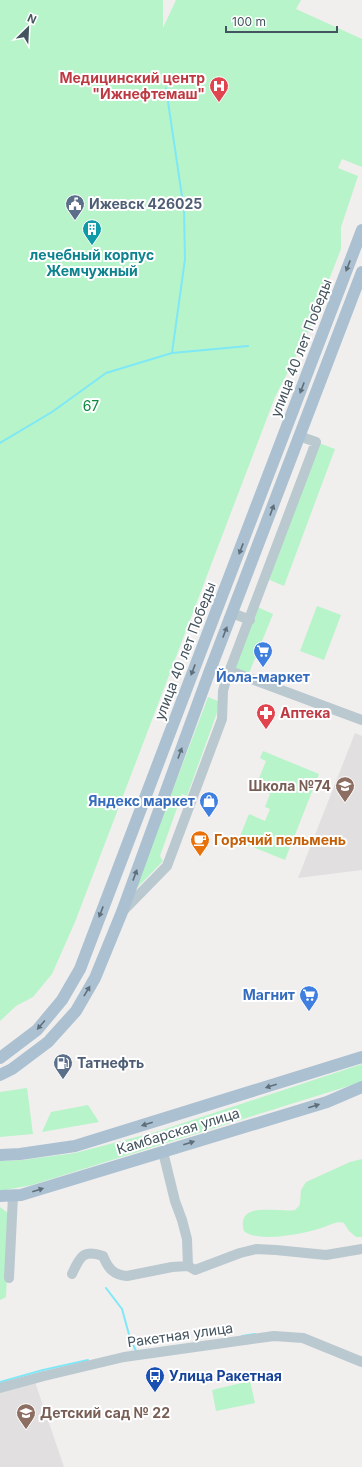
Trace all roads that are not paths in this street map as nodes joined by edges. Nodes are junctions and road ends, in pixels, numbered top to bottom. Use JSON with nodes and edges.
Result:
{"nodes":[{"id":1,"x":362,"y":230,"type":"edge"},
{"id":2,"x":362,"y":272,"type":"edge"},
{"id":3,"x":299,"y":436,"type":"junction"},
{"id":4,"x":232,"y":613,"type":"junction"},
{"id":5,"x":250,"y":620,"type":"junction"},
{"id":6,"x":230,"y":671,"type":"junction"},
{"id":7,"x":362,"y":720,"type":"edge"},
{"id":8,"x":122,"y":912,"type":"junction"},
{"id":9,"x":362,"y":1057,"type":"edge"},
{"id":10,"x":0,"y":1058,"type":"edge"},
{"id":11,"x":0,"y":1075,"type":"edge"},
{"id":12,"x":362,"y":1087,"type":"edge"},
{"id":13,"x":163,"y":1152,"type":"junction"},
{"id":14,"x":0,"y":1155,"type":"edge"},
{"id":15,"x":0,"y":1196,"type":"edge"},
{"id":16,"x":13,"y":1196,"type":"junction"},
{"id":17,"x":362,"y":1249,"type":"edge"},
{"id":18,"x":188,"y":1266,"type":"junction"},
{"id":19,"x":72,"y":1274,"type":"dead end"},
{"id":20,"x":9,"y":1278,"type":"dead end"},
{"id":21,"x":362,"y":1362,"type":"edge"},
{"id":22,"x":0,"y":1388,"type":"edge"}],
"edges":[{"from":1,"to":10,"type":"main road","name":"улица 40 лет Победы","one_way":true},
{"from":2,"to":3,"type":"main road"},
{"from":4,"to":3,"type":"main road","one_way":true},
{"from":3,"to":5,"type":"street"},
{"from":4,"to":5,"type":"street"},
{"from":8,"to":4,"type":"main road","one_way":true},
{"from":5,"to":6,"type":"street"},
{"from":6,"to":7,"type":"street"},
{"from":6,"to":8,"type":"street"},
{"from":11,"to":8,"type":"main road","one_way":true},
{"from":9,"to":14,"type":"main road","name":"Камбарская улица","one_way":true},
{"from":13,"to":12,"type":"main road","name":"Камбарская улица","one_way":true},
{"from":16,"to":13,"type":"main road","name":"Камбарская улица","one_way":true},
{"from":13,"to":18,"type":"street"},
{"from":15,"to":16,"type":"main road","name":"Камбарская улица"},
{"from":16,"to":20,"type":"street"},
{"from":17,"to":18,"type":"street"},
{"from":18,"to":19,"type":"street"},
{"from":21,"to":22,"type":"street","name":"Ракетная улица"}]}
